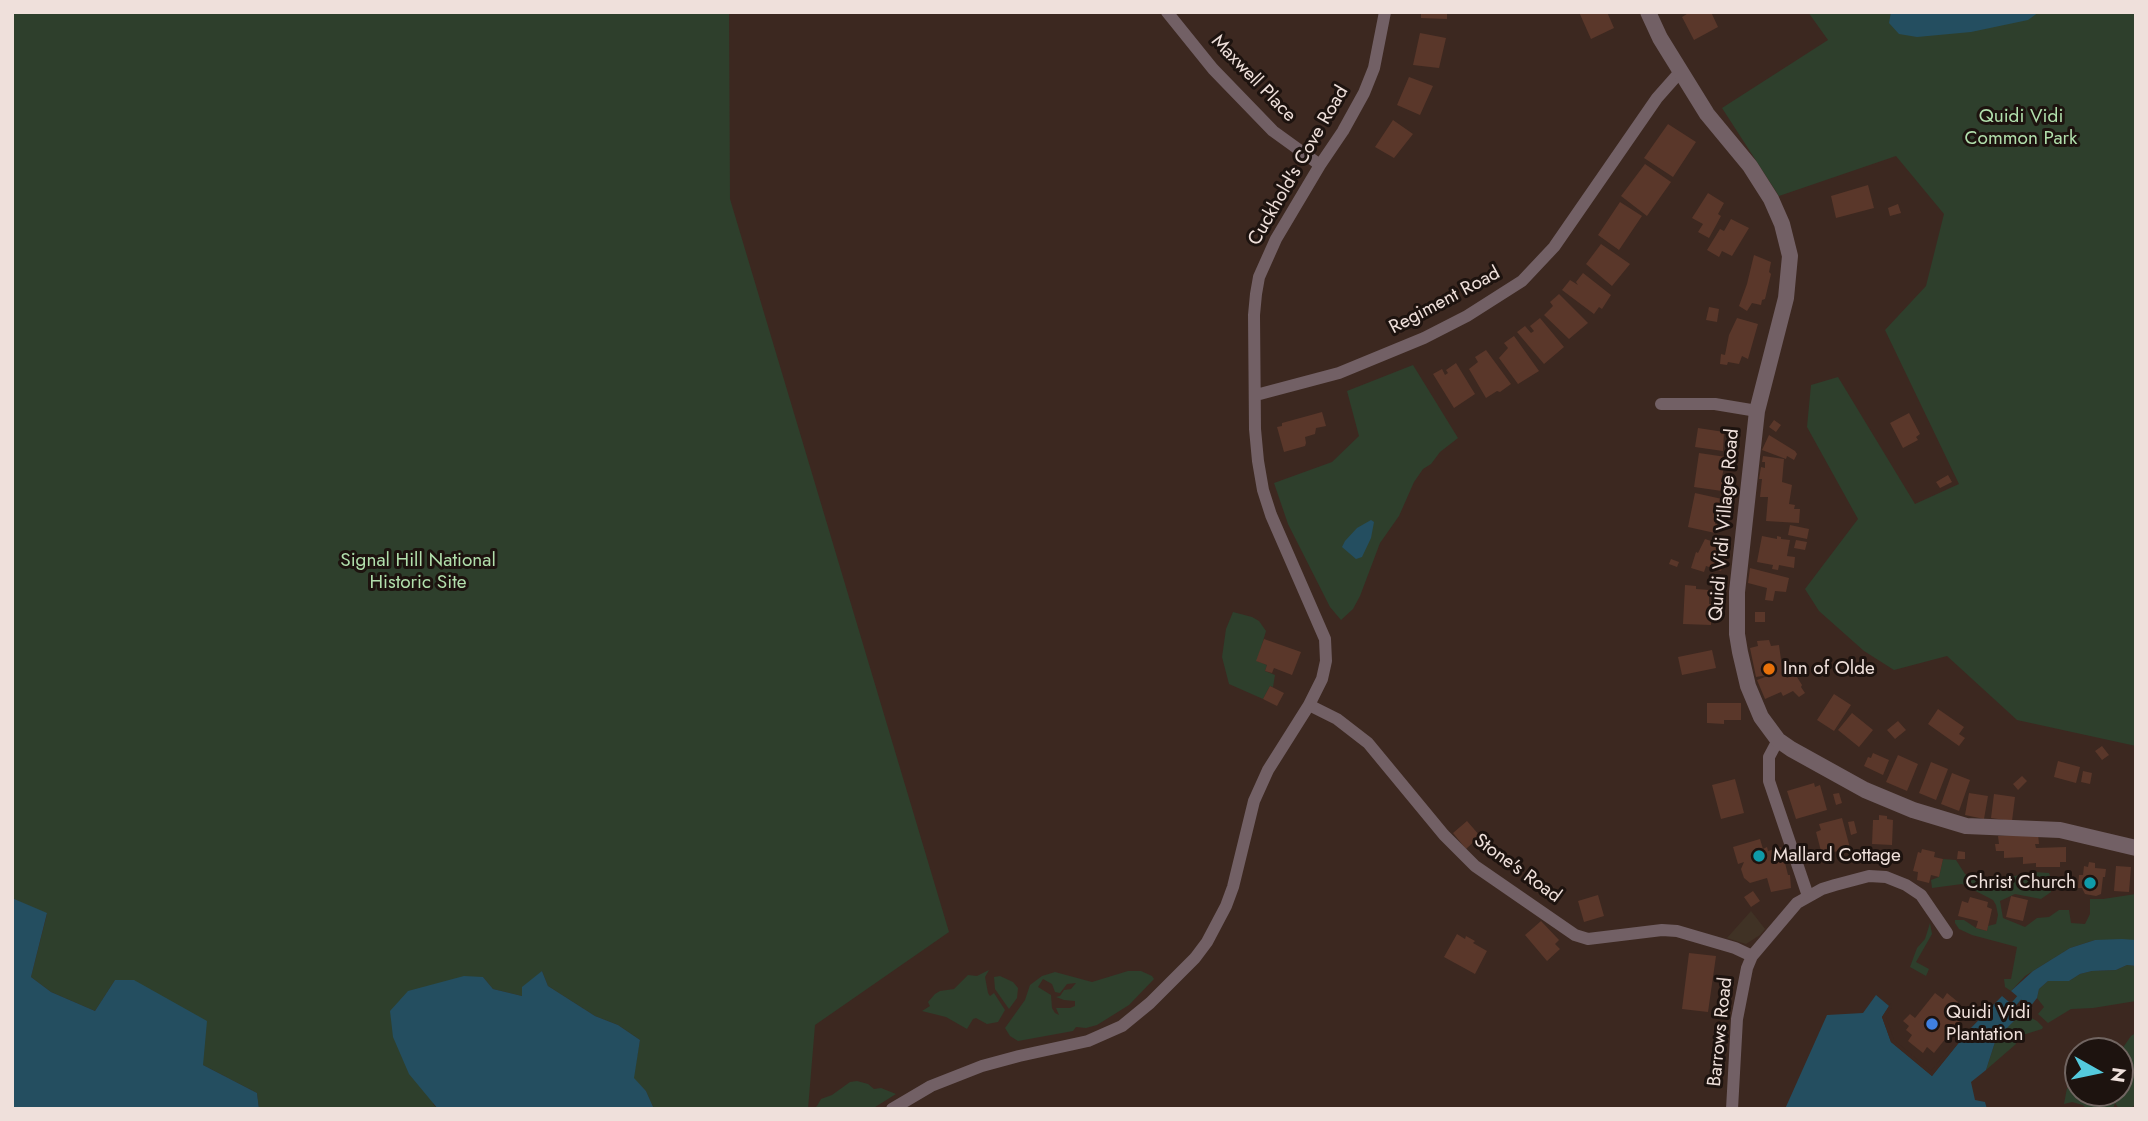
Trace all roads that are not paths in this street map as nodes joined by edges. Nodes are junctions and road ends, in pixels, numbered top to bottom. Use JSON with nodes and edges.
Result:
{"nodes":[{"id":1,"x":1167,"y":12,"type":"edge"},
{"id":2,"x":1385,"y":12,"type":"edge"},
{"id":3,"x":1648,"y":12,"type":"edge"},
{"id":4,"x":1680,"y":72,"type":"junction"},
{"id":5,"x":1320,"y":165,"type":"junction"},
{"id":6,"x":1256,"y":394,"type":"junction"},
{"id":7,"x":1661,"y":404,"type":"dead end"},
{"id":8,"x":1757,"y":411,"type":"junction"},
{"id":9,"x":1309,"y":705,"type":"junction"},
{"id":10,"x":1779,"y":740,"type":"junction"},
{"id":11,"x":2136,"y":848,"type":"edge"},
{"id":12,"x":1808,"y":897,"type":"junction"},
{"id":13,"x":1947,"y":933,"type":"dead end"},
{"id":14,"x":1752,"y":957,"type":"junction"},
{"id":15,"x":892,"y":1109,"type":"edge"},
{"id":16,"x":1732,"y":1109,"type":"edge"}],
"edges":[{"from":1,"to":5,"type":"street","name":"Maxwell Place"},
{"from":2,"to":5,"type":"street","name":"Cuckhold's Cove Road"},
{"from":3,"to":4,"type":"street","name":"Quidi Vidi Village Road"},
{"from":4,"to":6,"type":"street","name":"Regiment Road"},
{"from":4,"to":8,"type":"street","name":"Quidi Vidi Village Road"},
{"from":5,"to":6,"type":"street","name":"Cuckhold's Cove Road"},
{"from":6,"to":9,"type":"street","name":"Cuckhold's Cove Road"},
{"from":7,"to":8,"type":"street"},
{"from":8,"to":10,"type":"street","name":"Quidi Vidi Village Road"},
{"from":9,"to":14,"type":"street","name":"Stone's Road"},
{"from":9,"to":15,"type":"street","name":"Cuckhold's Cove Road"},
{"from":10,"to":11,"type":"street","name":"Quidi Vidi Village Road"},
{"from":10,"to":12,"type":"street"},
{"from":12,"to":13,"type":"street","name":"Barrows Road"},
{"from":12,"to":14,"type":"street","name":"Barrows Road"},
{"from":14,"to":16,"type":"street","name":"Barrows Road"}]}
